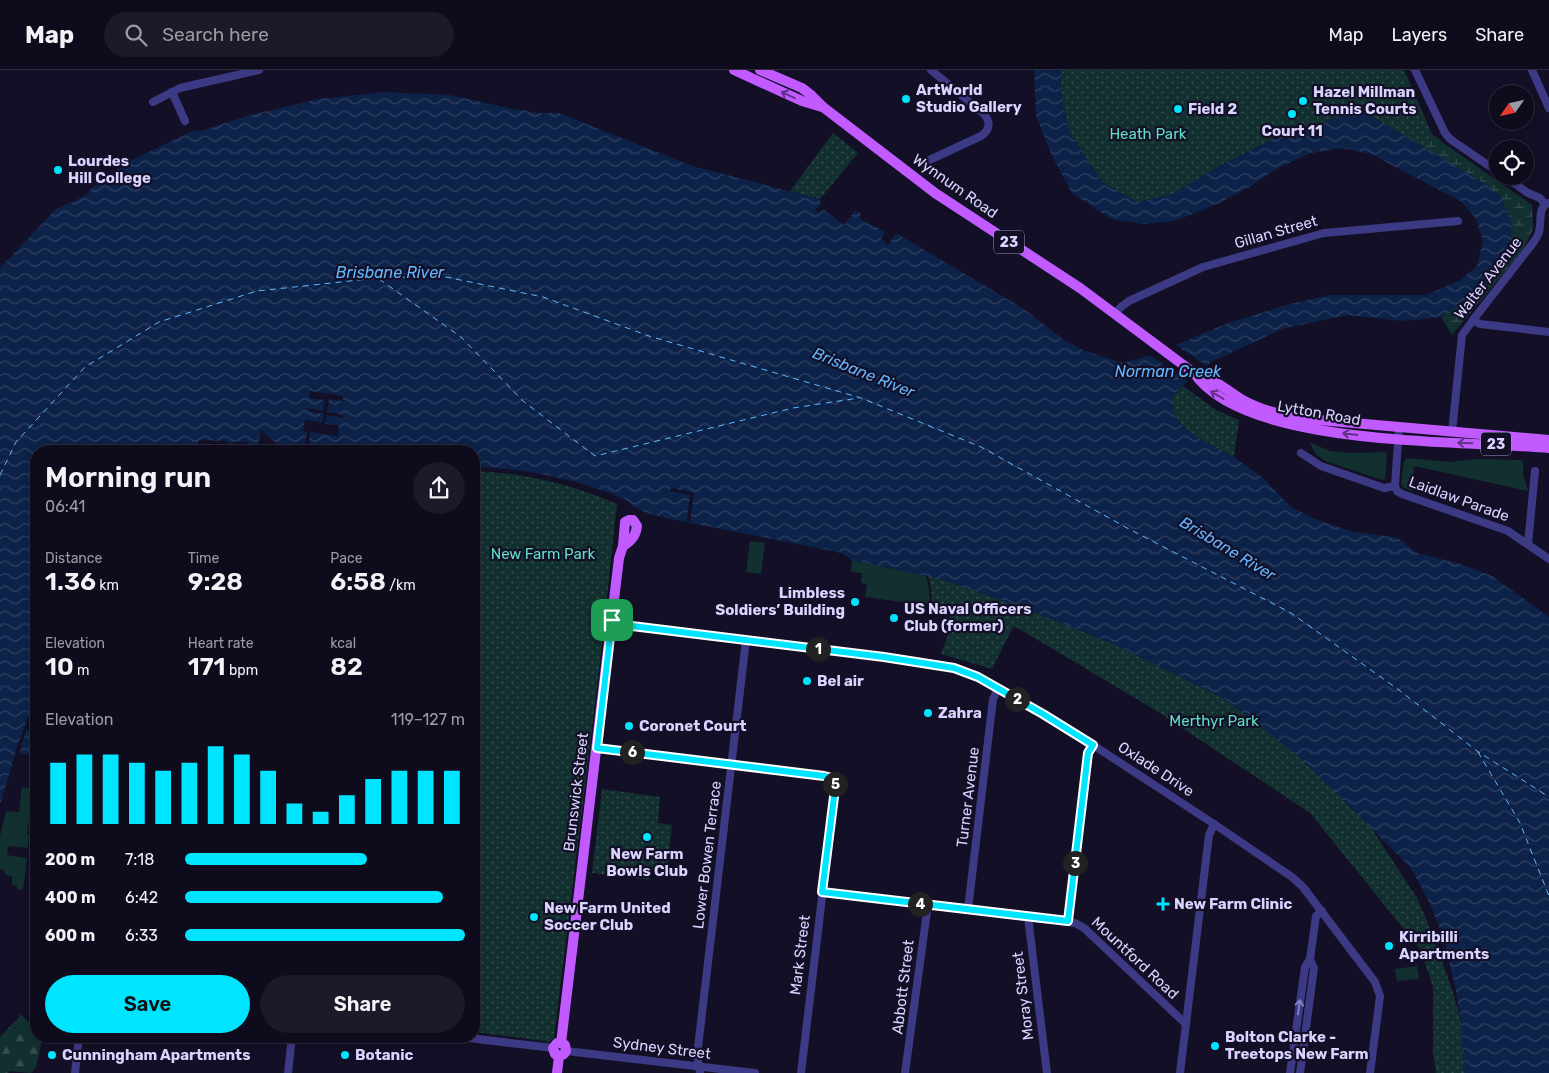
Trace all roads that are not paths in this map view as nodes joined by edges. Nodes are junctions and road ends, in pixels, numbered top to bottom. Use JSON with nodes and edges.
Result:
{"nodes":[{"id":1,"x":259,"y":70,"type":"edge"},
{"id":2,"x":734,"y":70,"type":"edge"},
{"id":3,"x":931,"y":70,"type":"edge"},
{"id":4,"x":1415,"y":70,"type":"edge"},
{"id":5,"x":1532,"y":70,"type":"edge"},
{"id":6,"x":758,"y":73,"type":"edge"},
{"id":7,"x":172,"y":92,"type":"junction"},
{"id":8,"x":153,"y":102,"type":"dead end"},
{"id":9,"x":1548,"y":105,"type":"edge"},
{"id":10,"x":185,"y":121,"type":"dead end"},
{"id":11,"x":923,"y":163,"type":"dead end"},
{"id":12,"x":1489,"y":166,"type":"edge"},
{"id":13,"x":1516,"y":185,"type":"edge"},
{"id":14,"x":1546,"y":204,"type":"edge"},
{"id":15,"x":1458,"y":222,"type":"dead end"},
{"id":16,"x":1539,"y":231,"type":"junction"},
{"id":17,"x":1549,"y":232,"type":"edge"},
{"id":18,"x":1115,"y":314,"type":"junction"},
{"id":19,"x":1473,"y":320,"type":"junction"},
{"id":20,"x":1549,"y":332,"type":"edge"},
{"id":21,"x":1194,"y":373,"type":"junction"},
{"id":22,"x":1399,"y":427,"type":"junction"},
{"id":23,"x":1452,"y":432,"type":"junction"},
{"id":24,"x":1398,"y":439,"type":"junction"},
{"id":25,"x":1549,"y":440,"type":"edge"},
{"id":26,"x":1549,"y":448,"type":"edge"},
{"id":27,"x":1301,"y":453,"type":"dead end"},
{"id":28,"x":1535,"y":471,"type":"dead end"},
{"id":29,"x":1395,"y":486,"type":"junction"},
{"id":30,"x":1528,"y":544,"type":"junction"},
{"id":31,"x":623,"y":546,"type":"dead end"},
{"id":32,"x":1549,"y":559,"type":"edge"},
{"id":33,"x":612,"y":624,"type":"junction"},
{"id":34,"x":746,"y":640,"type":"junction"},
{"id":35,"x":998,"y":688,"type":"junction"},
{"id":36,"x":1093,"y":745,"type":"junction"},
{"id":37,"x":597,"y":748,"type":"junction"},
{"id":38,"x":732,"y":765,"type":"junction"},
{"id":39,"x":1214,"y":824,"type":"junction"},
{"id":40,"x":822,"y":892,"type":"junction"},
{"id":41,"x":928,"y":904,"type":"junction"},
{"id":42,"x":968,"y":910,"type":"junction"},
{"id":43,"x":1322,"y":911,"type":"junction"},
{"id":44,"x":1028,"y":917,"type":"junction"},
{"id":45,"x":1068,"y":921,"type":"junction"},
{"id":46,"x":1310,"y":959,"type":"junction"},
{"id":47,"x":1186,"y":1024,"type":"junction"},
{"id":48,"x":480,"y":1039,"type":"edge"},
{"id":49,"x":78,"y":1043,"type":"edge"},
{"id":50,"x":291,"y":1043,"type":"edge"},
{"id":51,"x":560,"y":1049,"type":"junction"},
{"id":52,"x":699,"y":1070,"type":"edge"},
{"id":53,"x":75,"y":1073,"type":"edge"},
{"id":54,"x":288,"y":1073,"type":"edge"},
{"id":55,"x":557,"y":1073,"type":"edge"},
{"id":56,"x":755,"y":1073,"type":"edge"},
{"id":57,"x":800,"y":1073,"type":"edge"},
{"id":58,"x":906,"y":1073,"type":"edge"},
{"id":59,"x":1047,"y":1073,"type":"edge"},
{"id":60,"x":1180,"y":1073,"type":"edge"},
{"id":61,"x":1290,"y":1073,"type":"edge"},
{"id":62,"x":1300,"y":1073,"type":"edge"},
{"id":63,"x":1370,"y":1073,"type":"edge"}],
"edges":[{"from":1,"to":7,"type":"street"},
{"from":2,"to":6,"type":"main road","name":"Wynnum Road","number":"23"},
{"from":3,"to":11,"type":"street"},
{"from":4,"to":12,"type":"street"},
{"from":5,"to":9,"type":"street"},
{"from":6,"to":18,"type":"main road","name":"Wynnum Road","number":"23"},
{"from":7,"to":8,"type":"street"},
{"from":7,"to":10,"type":"street"},
{"from":13,"to":14,"type":"street"},
{"from":14,"to":16,"type":"street","name":"Walter Avenue"},
{"from":15,"to":18,"type":"street","name":"Gillan Street"},
{"from":16,"to":17,"type":"street","name":"Walter Avenue"},
{"from":16,"to":19,"type":"street","name":"Walter Avenue"},
{"from":18,"to":21,"type":"main road","name":"Wynnum Road","number":"23"},
{"from":19,"to":20,"type":"street"},
{"from":19,"to":23,"type":"street","name":"Walter Avenue"},
{"from":21,"to":22,"type":"main road","name":"Lytton Road","number":"23"},
{"from":24,"to":21,"type":"main road","name":"Lytton Road","number":"23","one_way":true},
{"from":22,"to":23,"type":"main road","name":"Lytton Road","number":"23"},
{"from":22,"to":24,"type":"street"},
{"from":23,"to":25,"type":"main road","name":"Lytton Road","number":"23"},
{"from":26,"to":24,"type":"main road","name":"Lytton Road","number":"23","one_way":true},
{"from":24,"to":29,"type":"street"},
{"from":27,"to":29,"type":"street","name":"Laidlaw Parade"},
{"from":28,"to":30,"type":"street"},
{"from":29,"to":30,"type":"street","name":"Laidlaw Parade"},
{"from":30,"to":32,"type":"street","name":"Laidlaw Parade"},
{"from":31,"to":33,"type":"main road","name":"Brunswick Street"},
{"from":33,"to":34,"type":"street","name":"Oxlade Drive"},
{"from":33,"to":37,"type":"main road","name":"Brunswick Street"},
{"from":34,"to":35,"type":"street","name":"Oxlade Drive"},
{"from":34,"to":38,"type":"street","name":"Lower Bowen Terrace"},
{"from":35,"to":36,"type":"street","name":"Oxlade Drive"},
{"from":35,"to":42,"type":"street","name":"Turner Avenue"},
{"from":36,"to":39,"type":"street","name":"Oxlade Drive"},
{"from":36,"to":45,"type":"street"},
{"from":37,"to":38,"type":"street"},
{"from":37,"to":51,"type":"main road","name":"Brunswick Street"},
{"from":38,"to":40,"type":"street","name":"Mark Street"},
{"from":38,"to":52,"type":"street","name":"Lower Bowen Terrace"},
{"from":39,"to":43,"type":"street","name":"Oxlade Drive"},
{"from":39,"to":47,"type":"street"},
{"from":40,"to":41,"type":"street","name":"Mountford Road"},
{"from":40,"to":57,"type":"street","name":"Mark Street"},
{"from":41,"to":42,"type":"street","name":"Mountford Road"},
{"from":41,"to":58,"type":"street","name":"Abbott Street"},
{"from":42,"to":44,"type":"street","name":"Mountford Road"},
{"from":43,"to":46,"type":"street"},
{"from":43,"to":63,"type":"street","name":"Oxlade Drive"},
{"from":44,"to":45,"type":"street","name":"Mountford Road"},
{"from":44,"to":59,"type":"street","name":"Moray Street"},
{"from":45,"to":47,"type":"street","name":"Mountford Road"},
{"from":61,"to":46,"type":"street","one_way":true},
{"from":46,"to":62,"type":"street"},
{"from":47,"to":60,"type":"street"},
{"from":48,"to":51,"type":"street","name":"Sydney Street"},
{"from":49,"to":53,"type":"street"},
{"from":50,"to":54,"type":"street"},
{"from":51,"to":52,"type":"street","name":"Sydney Street"},
{"from":51,"to":55,"type":"main road","name":"Brunswick Street"},
{"from":52,"to":56,"type":"street","name":"Sydney Street"}]}
